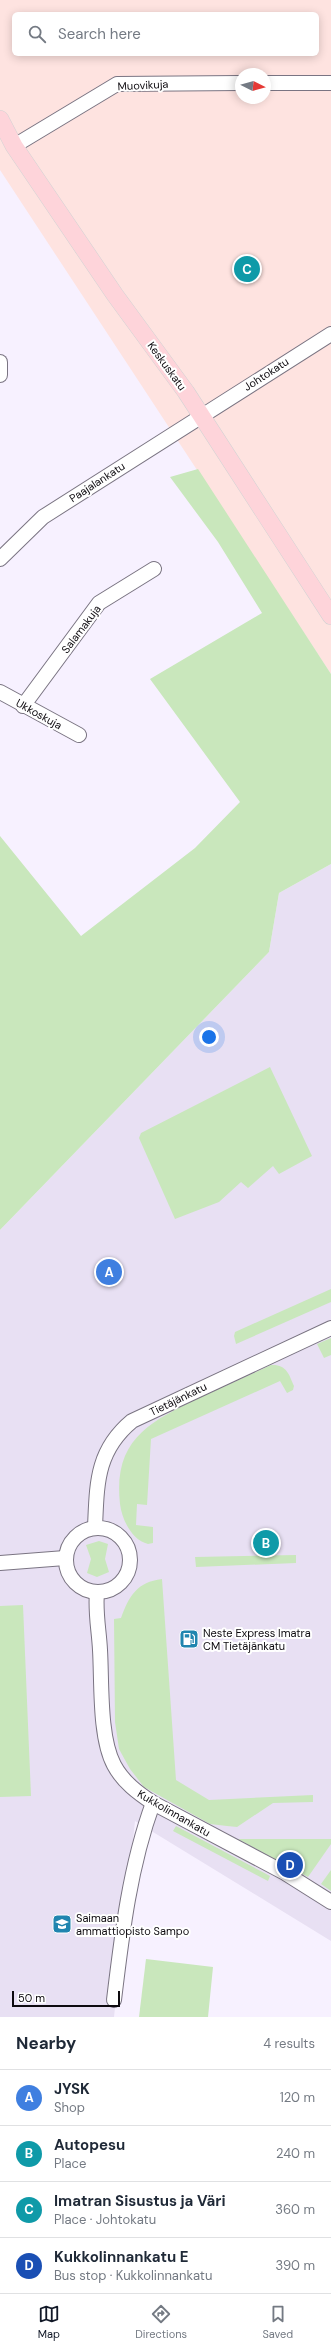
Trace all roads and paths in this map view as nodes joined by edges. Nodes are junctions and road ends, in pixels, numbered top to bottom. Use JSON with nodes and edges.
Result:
{"nodes":[{"id":1,"x":235,"y":83,"type":"edge"},
{"id":2,"x":271,"y":83,"type":"edge"},
{"id":3,"x":331,"y":83,"type":"edge"},
{"id":4,"x":0,"y":119,"type":"edge"},
{"id":5,"x":14,"y":146,"type":"junction"},
{"id":6,"x":331,"y":334,"type":"edge"},
{"id":7,"x":0,"y":362,"type":"edge"},
{"id":8,"x":0,"y":375,"type":"edge"},
{"id":9,"x":201,"y":416,"type":"junction"},
{"id":10,"x":0,"y":558,"type":"edge"},
{"id":11,"x":154,"y":570,"type":"dead end"},
{"id":12,"x":331,"y":616,"type":"edge"},
{"id":13,"x":0,"y":692,"type":"edge"},
{"id":14,"x":23,"y":706,"type":"junction"},
{"id":15,"x":79,"y":735,"type":"dead end"},
{"id":16,"x":331,"y":1328,"type":"edge"},
{"id":17,"x":96,"y":1527,"type":"junction"},
{"id":18,"x":65,"y":1558,"type":"junction"},
{"id":19,"x":0,"y":1563,"type":"edge"},
{"id":20,"x":97,"y":1592,"type":"junction"},
{"id":21,"x":153,"y":1803,"type":"junction"},
{"id":22,"x":331,"y":1902,"type":"edge"},
{"id":23,"x":114,"y":2000,"type":"dead end"}],
"edges":[{"from":1,"to":5,"type":"street","name":"Muovikuja"},
{"from":2,"to":3,"type":"street"},
{"from":4,"to":5,"type":"main road","name":"Keskuskatu"},
{"from":5,"to":9,"type":"main road","name":"Keskuskatu"},
{"from":6,"to":9,"type":"street","name":"Johtokatu"},
{"from":7,"to":8,"type":"street"},
{"from":9,"to":10,"type":"street","name":"Paajalankatu"},
{"from":9,"to":12,"type":"main road","name":"Keskuskatu"},
{"from":11,"to":14,"type":"street","name":"Salamakuja"},
{"from":13,"to":14,"type":"street","name":"Ukkoskuja"},
{"from":14,"to":15,"type":"street","name":"Ukkoskuja"},
{"from":16,"to":17,"type":"street","name":"Tietäjänkatu"},
{"from":17,"to":18,"type":"street"},
{"from":17,"to":20,"type":"street"},
{"from":18,"to":19,"type":"street"},
{"from":18,"to":20,"type":"street"},
{"from":20,"to":21,"type":"street","name":"Kukkolinnankatu"},
{"from":21,"to":22,"type":"street","name":"Kukkolinnankatu"},
{"from":21,"to":23,"type":"street"}]}
